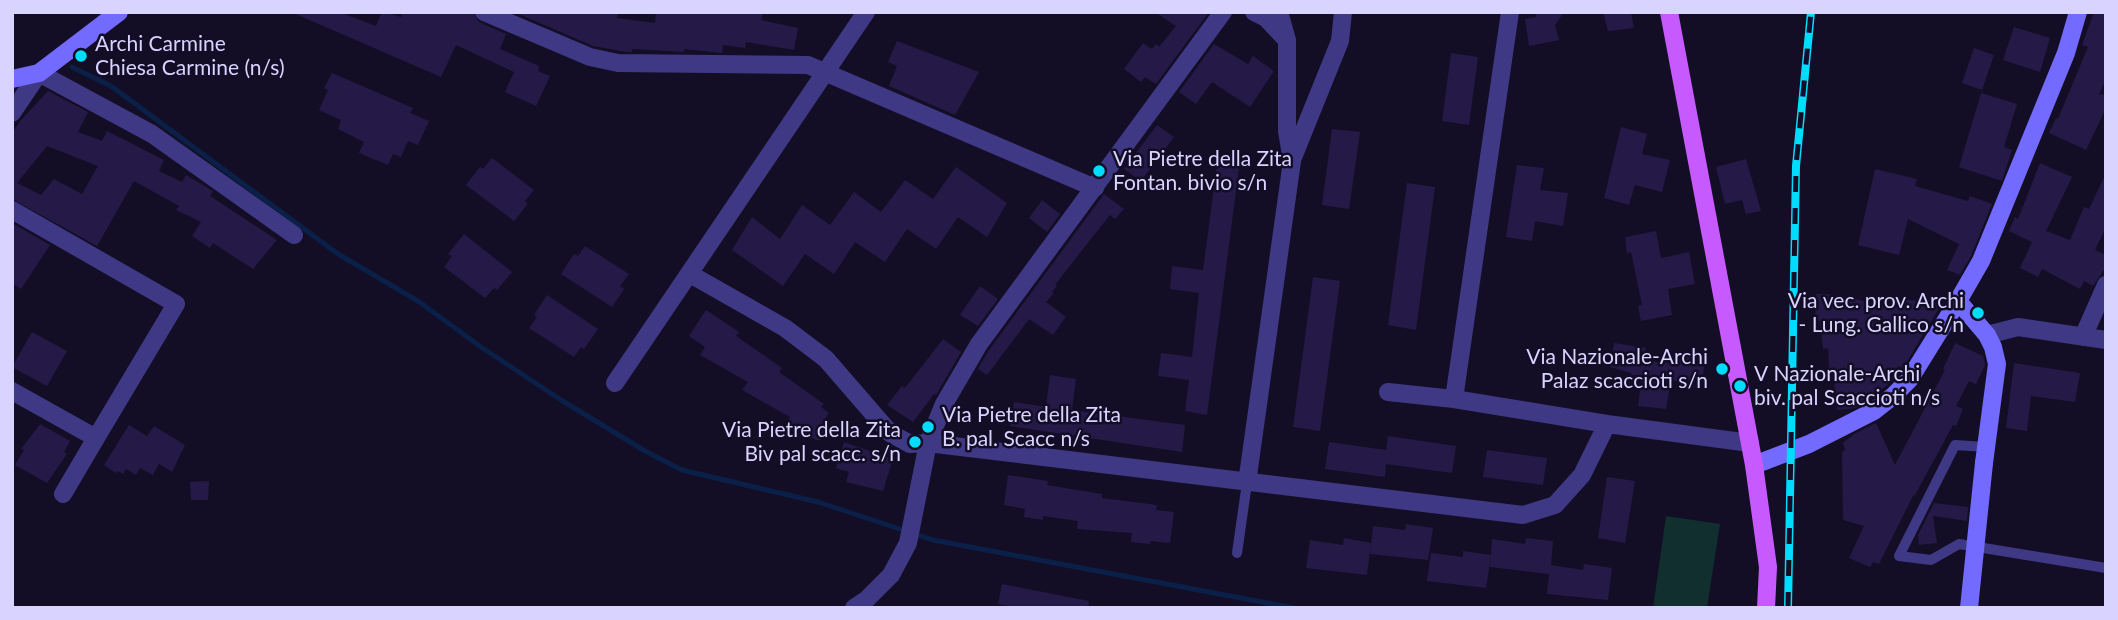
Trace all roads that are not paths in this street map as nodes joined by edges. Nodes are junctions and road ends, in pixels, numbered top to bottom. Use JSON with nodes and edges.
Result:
{"nodes":[{"id":1,"x":119,"y":12,"type":"edge"},
{"id":2,"x":484,"y":12,"type":"edge"},
{"id":3,"x":866,"y":12,"type":"edge"},
{"id":4,"x":1223,"y":12,"type":"edge"},
{"id":5,"x":1254,"y":12,"type":"edge"},
{"id":6,"x":1279,"y":12,"type":"edge"},
{"id":7,"x":1343,"y":12,"type":"edge"},
{"id":8,"x":1510,"y":12,"type":"edge"},
{"id":9,"x":1669,"y":12,"type":"edge"},
{"id":10,"x":2078,"y":12,"type":"edge"},
{"id":11,"x":1287,"y":40,"type":"junction"},
{"id":12,"x":826,"y":71,"type":"junction"},
{"id":13,"x":39,"y":73,"type":"junction"},
{"id":14,"x":12,"y":79,"type":"edge"},
{"id":15,"x":12,"y":113,"type":"edge"},
{"id":16,"x":1292,"y":161,"type":"junction"},
{"id":17,"x":1095,"y":188,"type":"junction"},
{"id":18,"x":12,"y":210,"type":"edge"},
{"id":19,"x":294,"y":234,"type":"dead end"},
{"id":20,"x":690,"y":274,"type":"junction"},
{"id":21,"x":2106,"y":285,"type":"edge"},
{"id":22,"x":1958,"y":301,"type":"junction"},
{"id":23,"x":1987,"y":335,"type":"junction"},
{"id":24,"x":2083,"y":337,"type":"junction"},
{"id":25,"x":2106,"y":340,"type":"edge"},
{"id":26,"x":615,"y":383,"type":"dead end"},
{"id":27,"x":12,"y":391,"type":"edge"},
{"id":28,"x":1388,"y":393,"type":"dead end"},
{"id":29,"x":1454,"y":399,"type":"junction"},
{"id":30,"x":1607,"y":424,"type":"junction"},
{"id":31,"x":96,"y":438,"type":"junction"},
{"id":32,"x":928,"y":443,"type":"junction"},
{"id":33,"x":1750,"y":443,"type":"junction"},
{"id":34,"x":1985,"y":455,"type":"junction"},
{"id":35,"x":1754,"y":465,"type":"junction"},
{"id":36,"x":1247,"y":483,"type":"junction"},
{"id":37,"x":63,"y":494,"type":"dead end"},
{"id":38,"x":1237,"y":553,"type":"dead end"},
{"id":39,"x":2106,"y":568,"type":"edge"},
{"id":40,"x":854,"y":608,"type":"edge"},
{"id":41,"x":1766,"y":608,"type":"edge"},
{"id":42,"x":1969,"y":608,"type":"edge"}],
"edges":[{"from":1,"to":13,"type":"street"},
{"from":2,"to":12,"type":"street"},
{"from":3,"to":12,"type":"street"},
{"from":4,"to":17,"type":"street"},
{"from":5,"to":11,"type":"street"},
{"from":6,"to":11,"type":"street"},
{"from":7,"to":16,"type":"street"},
{"from":8,"to":29,"type":"street"},
{"from":9,"to":33,"type":"main road"},
{"from":10,"to":22,"type":"street"},
{"from":11,"to":16,"type":"street"},
{"from":12,"to":17,"type":"street"},
{"from":12,"to":20,"type":"street"},
{"from":13,"to":14,"type":"street"},
{"from":13,"to":15,"type":"street"},
{"from":13,"to":19,"type":"street"},
{"from":16,"to":36,"type":"street"},
{"from":17,"to":32,"type":"street"},
{"from":18,"to":31,"type":"street"},
{"from":20,"to":26,"type":"street"},
{"from":20,"to":32,"type":"street"},
{"from":21,"to":24,"type":"street"},
{"from":22,"to":23,"type":"street"},
{"from":22,"to":35,"type":"street"},
{"from":23,"to":24,"type":"street"},
{"from":23,"to":34,"type":"street"},
{"from":24,"to":25,"type":"street"},
{"from":27,"to":31,"type":"street"},
{"from":28,"to":29,"type":"street"},
{"from":29,"to":30,"type":"street"},
{"from":30,"to":33,"type":"street"},
{"from":30,"to":36,"type":"street"},
{"from":31,"to":37,"type":"street"},
{"from":32,"to":36,"type":"street"},
{"from":32,"to":40,"type":"street"},
{"from":33,"to":35,"type":"main road"},
{"from":34,"to":39,"type":"lane"},
{"from":34,"to":42,"type":"street","bridge":true},
{"from":35,"to":41,"type":"main road"},
{"from":36,"to":38,"type":"lane"}]}
